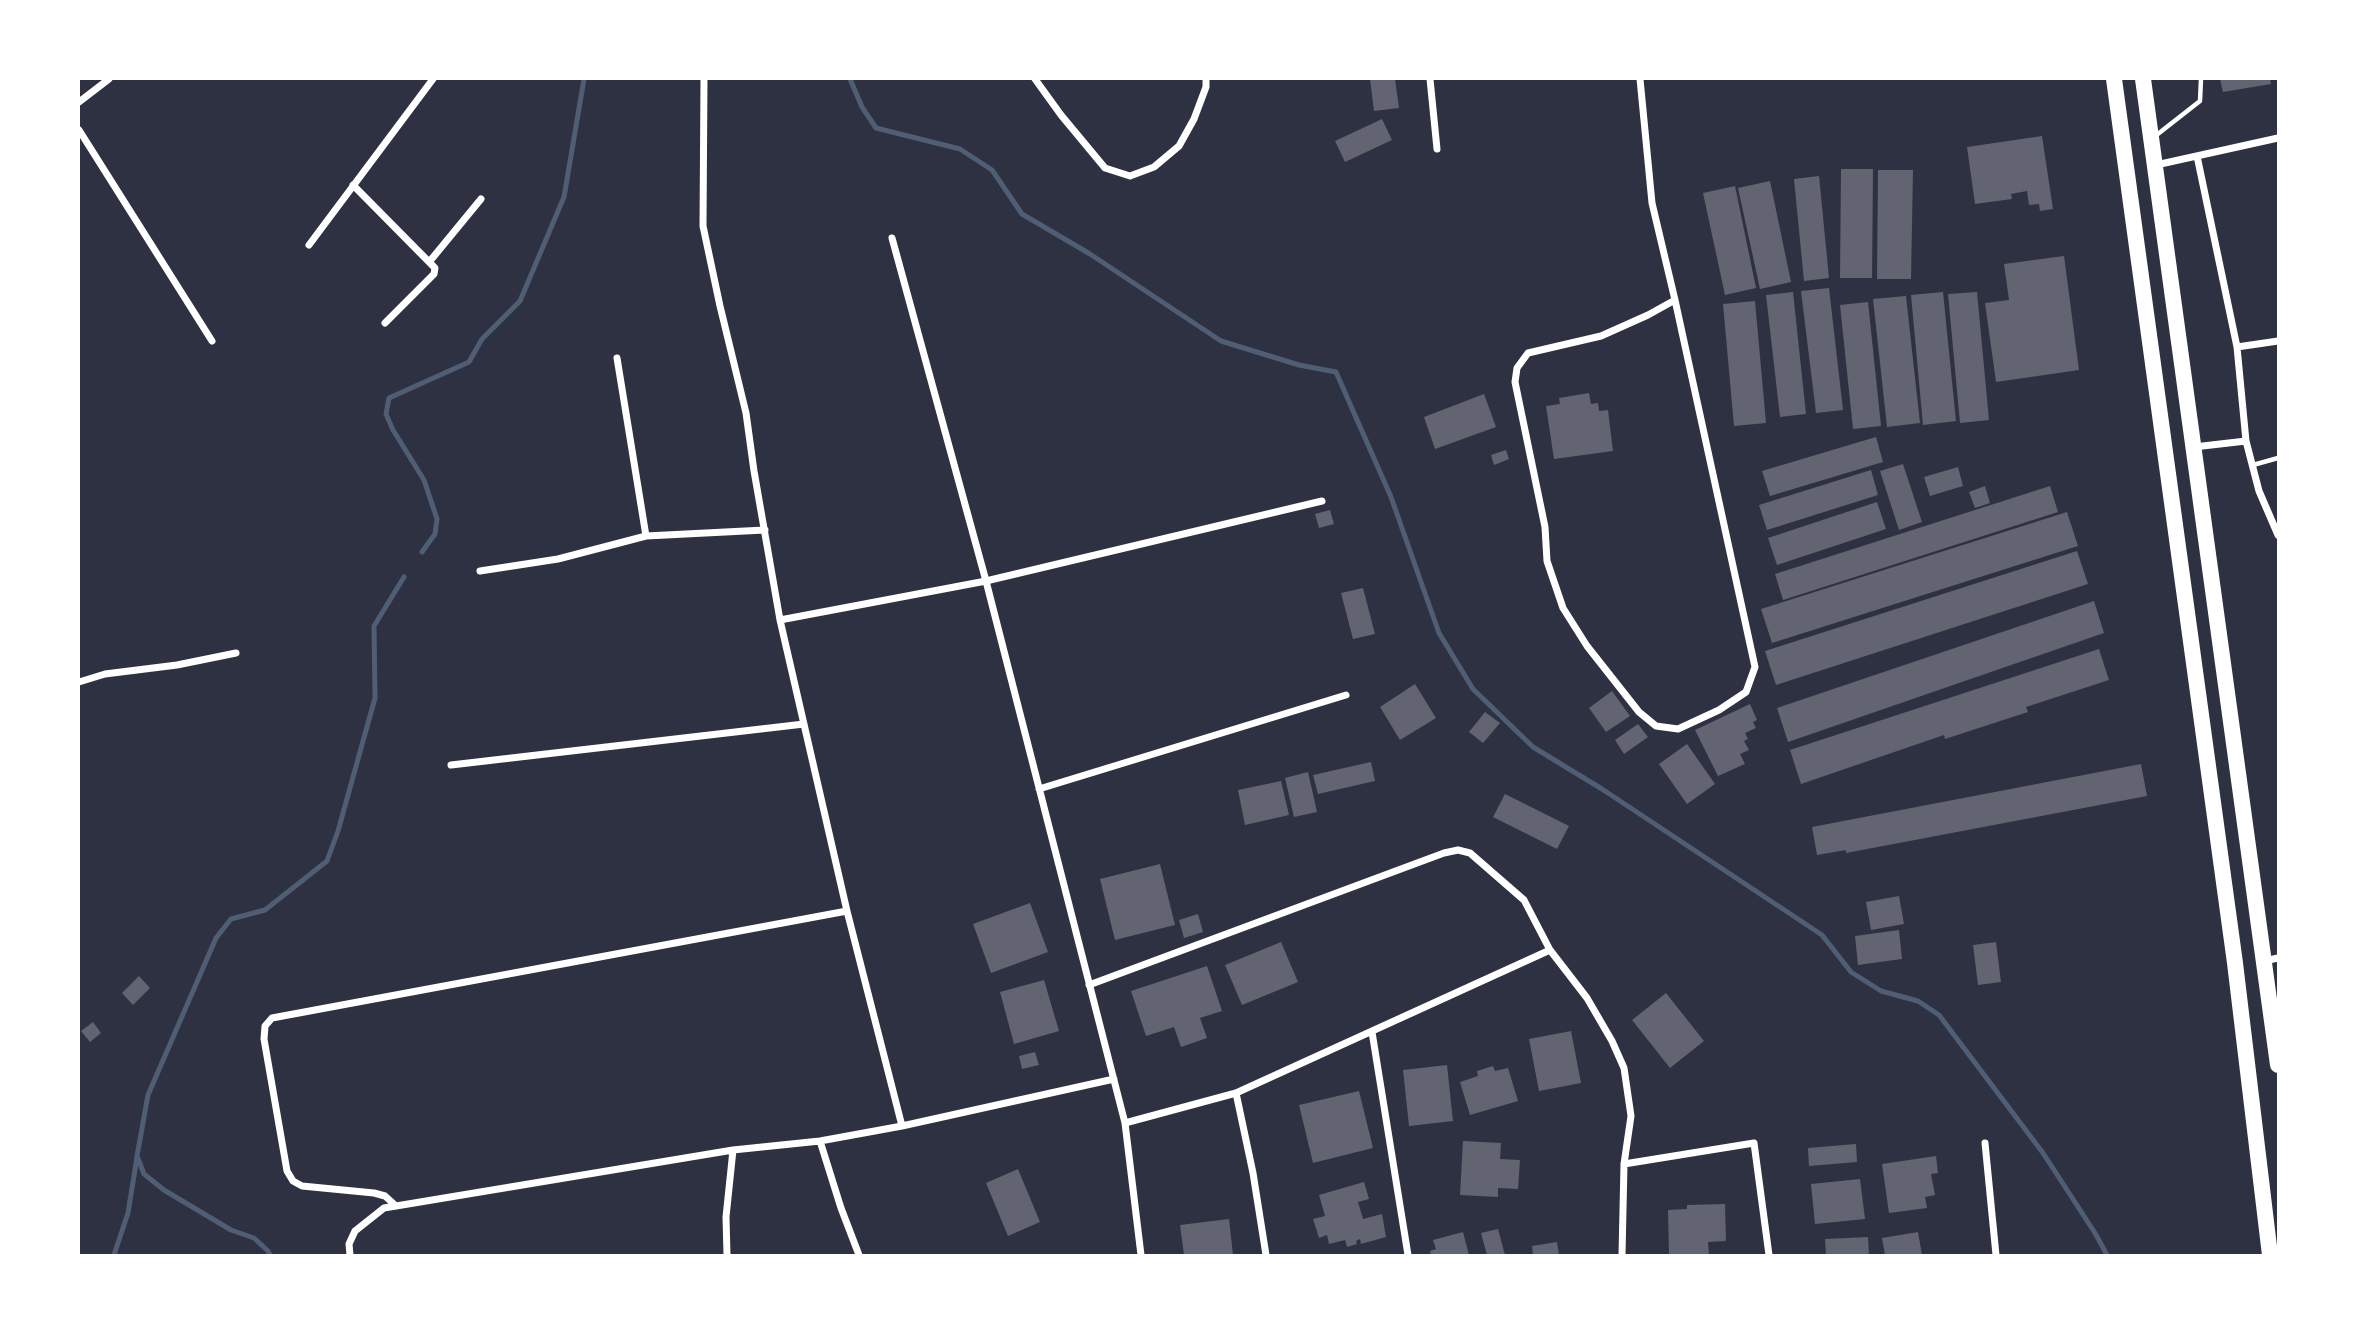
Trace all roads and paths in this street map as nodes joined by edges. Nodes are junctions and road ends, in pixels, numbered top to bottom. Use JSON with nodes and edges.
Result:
{"nodes":[{"id":1,"x":109,"y":79,"type":"edge"},
{"id":2,"x":433,"y":79,"type":"edge"},
{"id":3,"x":704,"y":79,"type":"edge"},
{"id":4,"x":1035,"y":79,"type":"edge"},
{"id":5,"x":1206,"y":79,"type":"edge"},
{"id":6,"x":1430,"y":79,"type":"edge"},
{"id":7,"x":1640,"y":79,"type":"edge"},
{"id":8,"x":2114,"y":79,"type":"edge"},
{"id":9,"x":2143,"y":79,"type":"edge"},
{"id":10,"x":2201,"y":79,"type":"edge"},
{"id":11,"x":79,"y":102,"type":"edge"},
{"id":12,"x":79,"y":130,"type":"edge"},
{"id":13,"x":2278,"y":138,"type":"edge"},
{"id":14,"x":2151,"y":140,"type":"junction"},
{"id":15,"x":1437,"y":149,"type":"dead end"},
{"id":16,"x":2197,"y":156,"type":"junction"},
{"id":17,"x":2154,"y":165,"type":"junction"},
{"id":18,"x":354,"y":186,"type":"junction"},
{"id":19,"x":481,"y":198,"type":"dead end"},
{"id":20,"x":892,"y":238,"type":"dead end"},
{"id":21,"x":309,"y":246,"type":"dead end"},
{"id":22,"x":430,"y":261,"type":"junction"},
{"id":23,"x":1675,"y":300,"type":"junction"},
{"id":24,"x":385,"y":323,"type":"dead end"},
{"id":25,"x":212,"y":341,"type":"dead end"},
{"id":26,"x":2278,"y":341,"type":"edge"},
{"id":27,"x":2237,"y":347,"type":"junction"},
{"id":28,"x":617,"y":358,"type":"dead end"},
{"id":29,"x":2246,"y":441,"type":"junction"},
{"id":30,"x":2192,"y":447,"type":"junction"},
{"id":31,"x":2278,"y":458,"type":"edge"},
{"id":32,"x":2252,"y":465,"type":"junction"},
{"id":33,"x":1322,"y":501,"type":"dead end"},
{"id":34,"x":765,"y":530,"type":"junction"},
{"id":35,"x":2278,"y":535,"type":"edge"},
{"id":36,"x":646,"y":536,"type":"junction"},
{"id":37,"x":480,"y":571,"type":"dead end"},
{"id":38,"x":986,"y":581,"type":"junction"},
{"id":39,"x":780,"y":620,"type":"junction"},
{"id":40,"x":236,"y":653,"type":"dead end"},
{"id":41,"x":79,"y":682,"type":"edge"},
{"id":42,"x":1346,"y":695,"type":"dead end"},
{"id":43,"x":804,"y":724,"type":"junction"},
{"id":44,"x":451,"y":765,"type":"dead end"},
{"id":45,"x":1039,"y":789,"type":"junction"},
{"id":46,"x":847,"y":911,"type":"junction"},
{"id":47,"x":1550,"y":950,"type":"junction"},
{"id":48,"x":2271,"y":959,"type":"edge"},
{"id":49,"x":1090,"y":985,"type":"junction"},
{"id":50,"x":1372,"y":1032,"type":"junction"},
{"id":51,"x":2278,"y":1065,"type":"edge"},
{"id":52,"x":1114,"y":1079,"type":"junction"},
{"id":53,"x":1236,"y":1093,"type":"junction"},
{"id":54,"x":1125,"y":1123,"type":"junction"},
{"id":55,"x":902,"y":1126,"type":"junction"},
{"id":56,"x":821,"y":1141,"type":"junction"},
{"id":57,"x":1984,"y":1143,"type":"dead end"},
{"id":58,"x":733,"y":1150,"type":"junction"},
{"id":59,"x":1624,"y":1164,"type":"junction"},
{"id":60,"x":396,"y":1206,"type":"junction"},
{"id":61,"x":350,"y":1255,"type":"edge"},
{"id":62,"x":727,"y":1255,"type":"edge"},
{"id":63,"x":859,"y":1255,"type":"edge"},
{"id":64,"x":1140,"y":1255,"type":"edge"},
{"id":65,"x":1266,"y":1255,"type":"edge"},
{"id":66,"x":1408,"y":1255,"type":"edge"},
{"id":67,"x":1622,"y":1255,"type":"edge"},
{"id":68,"x":1769,"y":1255,"type":"edge"},
{"id":69,"x":1996,"y":1255,"type":"edge"},
{"id":70,"x":2270,"y":1255,"type":"edge"}],
"edges":[{"from":1,"to":11,"type":"street"},
{"from":2,"to":18,"type":"street"},
{"from":3,"to":34,"type":"street"},
{"from":4,"to":5,"type":"street"},
{"from":6,"to":15,"type":"street"},
{"from":7,"to":23,"type":"street"},
{"from":8,"to":70,"type":"highway"},
{"from":9,"to":14,"type":"highway"},
{"from":10,"to":14,"type":"lane"},
{"from":12,"to":25,"type":"street"},
{"from":13,"to":16,"type":"street"},
{"from":14,"to":17,"type":"highway"},
{"from":16,"to":17,"type":"street"},
{"from":16,"to":27,"type":"street"},
{"from":17,"to":30,"type":"highway"},
{"from":18,"to":21,"type":"street"},
{"from":18,"to":22,"type":"street"},
{"from":19,"to":22,"type":"street"},
{"from":20,"to":38,"type":"street"},
{"from":22,"to":24,"type":"street"},
{"from":23,"to":23,"type":"street"},
{"from":26,"to":27,"type":"street"},
{"from":27,"to":29,"type":"street"},
{"from":28,"to":36,"type":"street"},
{"from":29,"to":30,"type":"street"},
{"from":29,"to":32,"type":"street"},
{"from":30,"to":48,"type":"highway"},
{"from":31,"to":32,"type":"lane"},
{"from":32,"to":35,"type":"street"},
{"from":33,"to":38,"type":"street"},
{"from":34,"to":36,"type":"street"},
{"from":34,"to":39,"type":"street"},
{"from":36,"to":37,"type":"street"},
{"from":38,"to":39,"type":"street"},
{"from":38,"to":45,"type":"street"},
{"from":39,"to":43,"type":"street"},
{"from":40,"to":41,"type":"street"},
{"from":42,"to":45,"type":"street"},
{"from":43,"to":44,"type":"street"},
{"from":43,"to":46,"type":"street"},
{"from":45,"to":49,"type":"street"},
{"from":46,"to":55,"type":"street"},
{"from":46,"to":60,"type":"street"},
{"from":47,"to":49,"type":"street"},
{"from":47,"to":50,"type":"street"},
{"from":47,"to":59,"type":"street"},
{"from":48,"to":51,"type":"highway"},
{"from":49,"to":52,"type":"street"},
{"from":50,"to":53,"type":"street"},
{"from":50,"to":66,"type":"street"},
{"from":52,"to":54,"type":"street"},
{"from":52,"to":55,"type":"street"},
{"from":53,"to":54,"type":"street"},
{"from":53,"to":65,"type":"street"},
{"from":54,"to":64,"type":"street"},
{"from":55,"to":56,"type":"street"},
{"from":56,"to":58,"type":"street"},
{"from":56,"to":63,"type":"street"},
{"from":57,"to":69,"type":"street"},
{"from":58,"to":60,"type":"street"},
{"from":58,"to":62,"type":"street"},
{"from":59,"to":67,"type":"street"},
{"from":59,"to":68,"type":"street"},
{"from":60,"to":61,"type":"street"}]}
